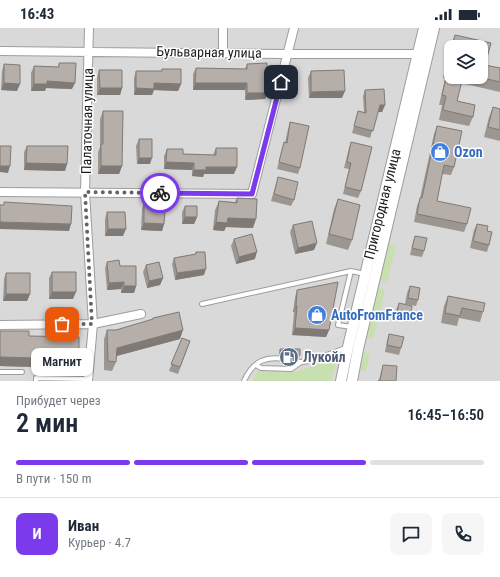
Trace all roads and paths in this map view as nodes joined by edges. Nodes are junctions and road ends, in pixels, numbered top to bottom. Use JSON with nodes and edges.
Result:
{"nodes":[{"id":1,"x":89,"y":28,"type":"edge"},
{"id":2,"x":223,"y":28,"type":"edge"},
{"id":3,"x":294,"y":28,"type":"edge"},
{"id":4,"x":424,"y":28,"type":"edge"},
{"id":5,"x":434,"y":28,"type":"edge"},
{"id":6,"x":0,"y":51,"type":"edge"},
{"id":7,"x":88,"y":51,"type":"junction"},
{"id":8,"x":223,"y":52,"type":"junction"},
{"id":9,"x":288,"y":54,"type":"junction"},
{"id":10,"x":423,"y":54,"type":"junction"},
{"id":11,"x":0,"y":192,"type":"edge"},
{"id":12,"x":85,"y":192,"type":"junction"},
{"id":13,"x":350,"y":271,"type":"junction"},
{"id":14,"x":365,"y":274,"type":"junction"},
{"id":15,"x":202,"y":304,"type":"dead end"},
{"id":16,"x":141,"y":314,"type":"dead end"},
{"id":17,"x":0,"y":324,"type":"edge"},
{"id":18,"x":92,"y":324,"type":"junction"},
{"id":19,"x":353,"y":328,"type":"junction"},
{"id":20,"x":348,"y":347,"type":"junction"},
{"id":21,"x":301,"y":362,"type":"junction"},
{"id":22,"x":256,"y":364,"type":"junction"},
{"id":23,"x":0,"y":372,"type":"edge"},
{"id":24,"x":22,"y":372,"type":"dead end"},
{"id":25,"x":70,"y":380,"type":"edge"},
{"id":26,"x":88,"y":380,"type":"edge"},
{"id":27,"x":36,"y":381,"type":"edge"},
{"id":28,"x":244,"y":381,"type":"edge"},
{"id":29,"x":341,"y":381,"type":"edge"},
{"id":30,"x":352,"y":381,"type":"edge"}],
"edges":[{"from":1,"to":7,"type":"street","name":"Палаточная улица"},
{"from":2,"to":8,"type":"street"},
{"from":3,"to":9,"type":"street"},
{"from":4,"to":10,"type":"street","name":"Пригородная улица"},
{"from":5,"to":10,"type":"street","name":"Пригородная улица"},
{"from":6,"to":7,"type":"street","name":"Бульварная улица"},
{"from":7,"to":8,"type":"street","name":"Бульварная улица"},
{"from":7,"to":12,"type":"street","name":"Палаточная улица"},
{"from":8,"to":9,"type":"street","name":"Бульварная улица"},
{"from":9,"to":10,"type":"street","name":"Бульварная улица"},
{"from":9,"to":12,"type":"street"},
{"from":10,"to":14,"type":"street","name":"Пригородная улица"},
{"from":10,"to":30,"type":"street","name":"Пригородная улица"},
{"from":11,"to":12,"type":"street"},
{"from":12,"to":18,"type":"street","name":"Палаточная улица"},
{"from":13,"to":14,"type":"lane"},
{"from":13,"to":15,"type":"lane"},
{"from":13,"to":19,"type":"lane"},
{"from":14,"to":19,"type":"street","name":"Пригородная улица"},
{"from":16,"to":18,"type":"street"},
{"from":17,"to":18,"type":"street"},
{"from":18,"to":26,"type":"street","name":"Палаточная улица"},
{"from":19,"to":20,"type":"street","name":"Пригородная улица"},
{"from":20,"to":21,"type":"lane"},
{"from":20,"to":29,"type":"street","name":"Пригородная улица"},
{"from":21,"to":22,"type":"lane"},
{"from":21,"to":22,"type":"lane"},
{"from":22,"to":28,"type":"lane"},
{"from":23,"to":24,"type":"lane"},
{"from":25,"to":26,"type":"lane"},
{"from":25,"to":27,"type":"lane"}]}
